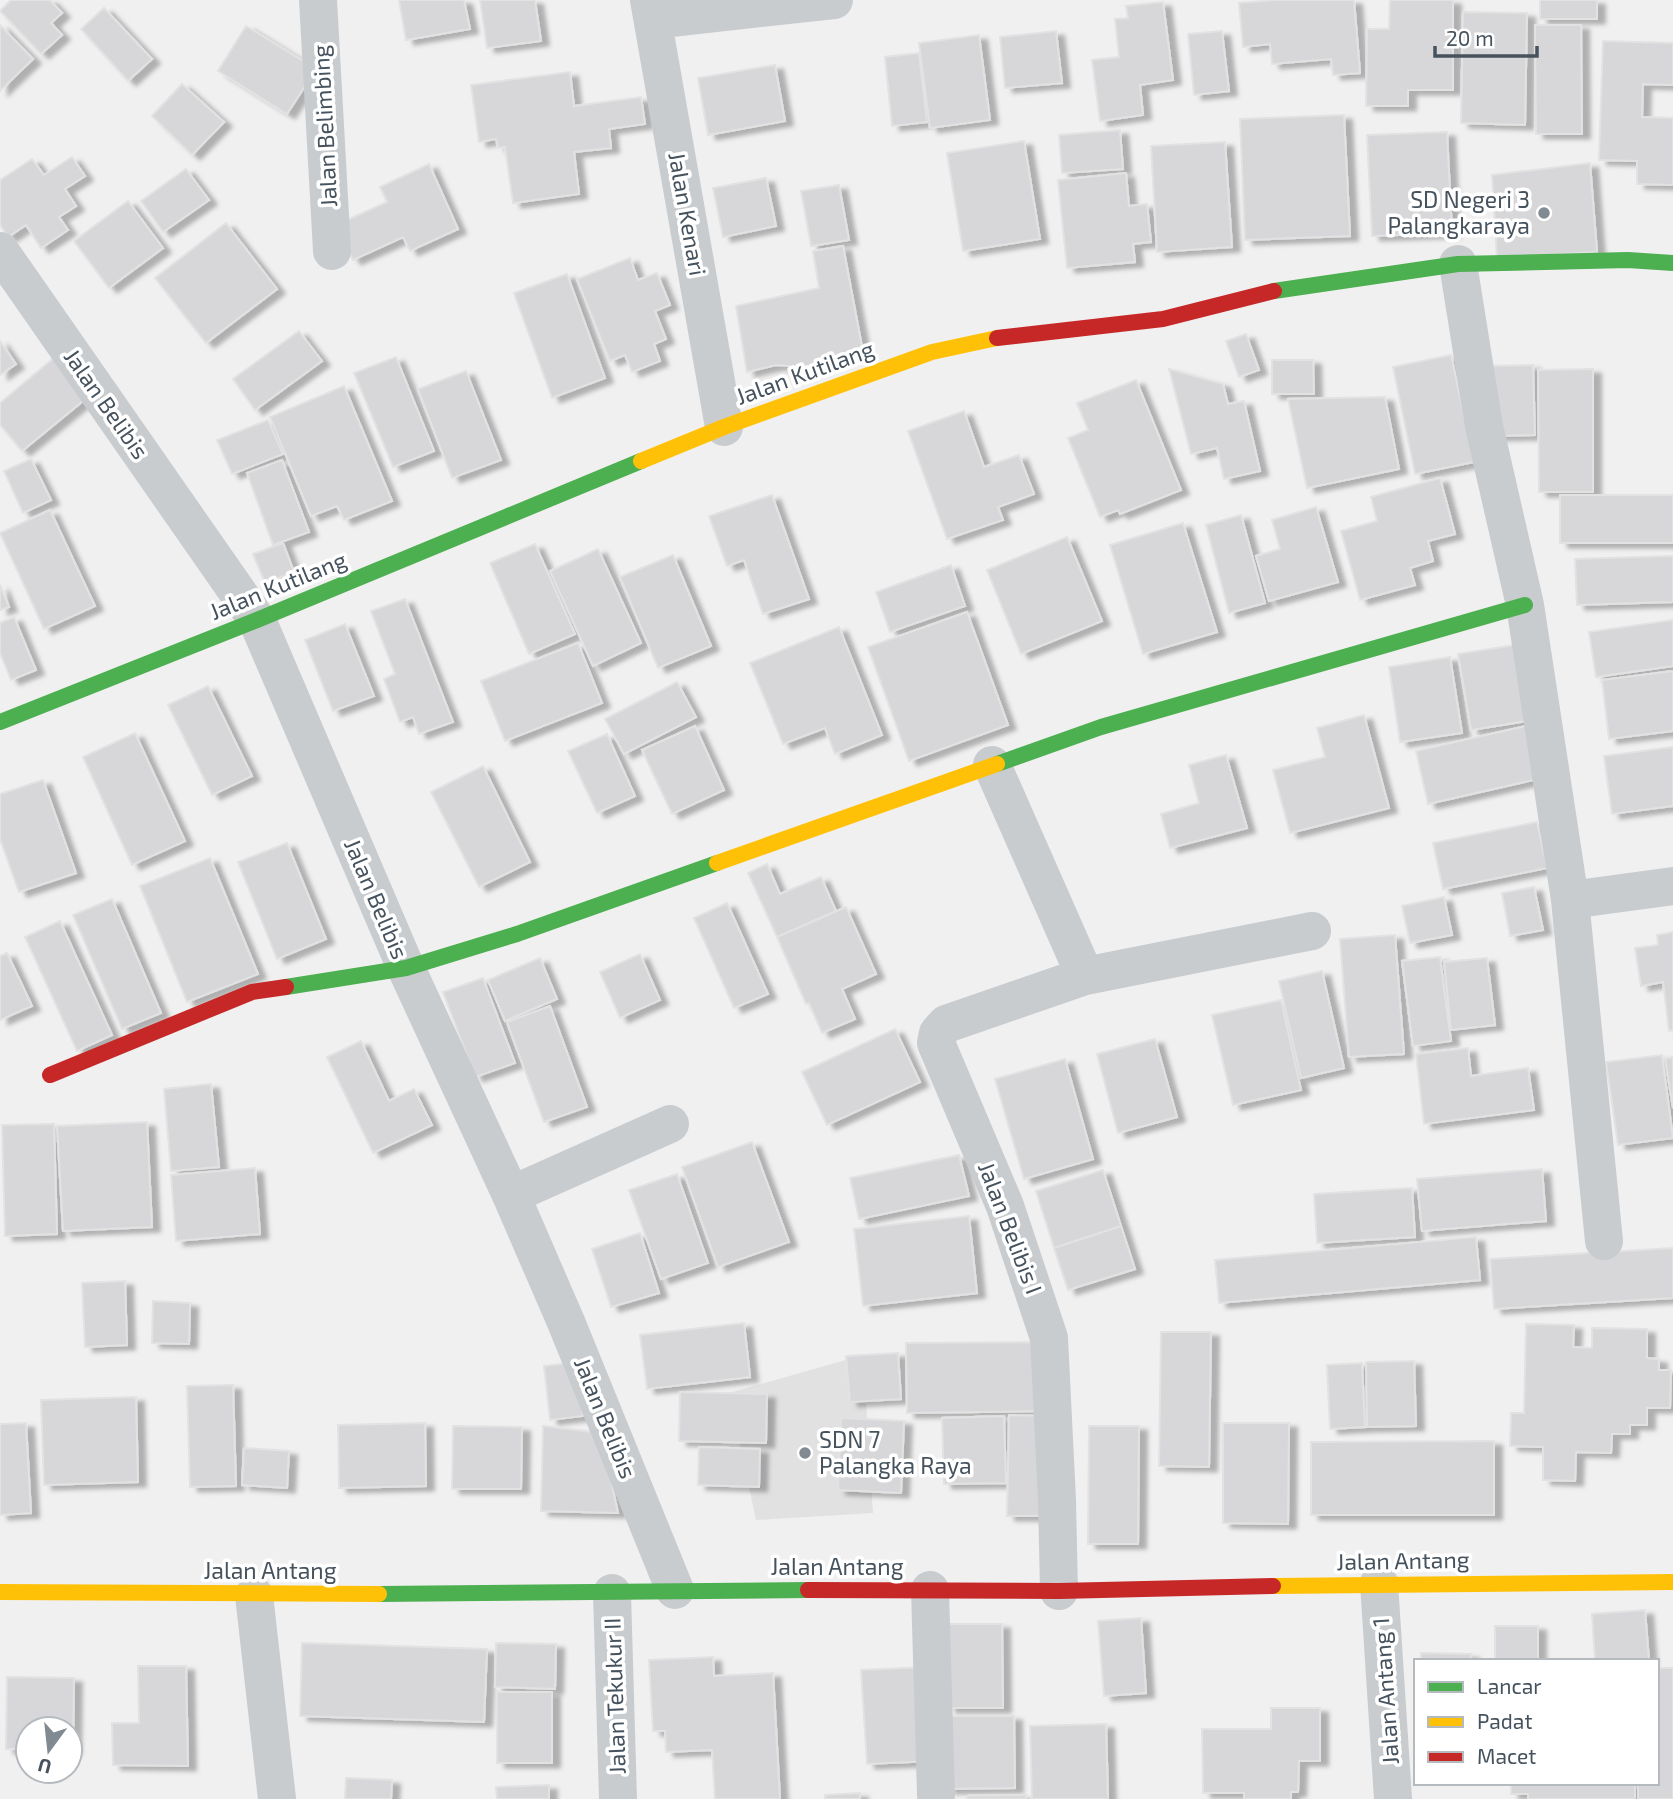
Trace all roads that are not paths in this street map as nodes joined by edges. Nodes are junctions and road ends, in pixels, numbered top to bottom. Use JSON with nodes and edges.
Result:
{"nodes":[{"id":1,"x":318,"y":0,"type":"edge"},
{"id":2,"x":834,"y":0,"type":"edge"},
{"id":3,"x":651,"y":10,"type":"edge"},
{"id":4,"x":332,"y":251,"type":"dead end"},
{"id":5,"x":0,"y":253,"type":"edge"},
{"id":6,"x":1673,"y":263,"type":"edge"},
{"id":7,"x":1458,"y":264,"type":"junction"},
{"id":8,"x":724,"y":427,"type":"junction"},
{"id":9,"x":1525,"y":605,"type":"junction"},
{"id":10,"x":257,"y":620,"type":"junction"},
{"id":11,"x":0,"y":722,"type":"edge"},
{"id":12,"x":992,"y":765,"type":"junction"},
{"id":13,"x":1673,"y":886,"type":"edge"},
{"id":14,"x":1570,"y":900,"type":"junction"},
{"id":15,"x":1312,"y":931,"type":"dead end"},
{"id":16,"x":406,"y":968,"type":"junction"},
{"id":17,"x":1085,"y":976,"type":"junction"},
{"id":18,"x":50,"y":1075,"type":"dead end"},
{"id":19,"x":670,"y":1124,"type":"dead end"},
{"id":20,"x":511,"y":1195,"type":"junction"},
{"id":21,"x":1604,"y":1241,"type":"dead end"},
{"id":22,"x":1673,"y":1582,"type":"edge"},
{"id":23,"x":1379,"y":1583,"type":"junction"},
{"id":24,"x":675,"y":1590,"type":"junction"},
{"id":25,"x":930,"y":1590,"type":"junction"},
{"id":26,"x":1059,"y":1591,"type":"junction"},
{"id":27,"x":0,"y":1592,"type":"edge"},
{"id":28,"x":612,"y":1593,"type":"junction"},
{"id":29,"x":254,"y":1595,"type":"junction"},
{"id":30,"x":936,"y":1794,"type":"dead end"},
{"id":31,"x":277,"y":1799,"type":"edge"},
{"id":32,"x":618,"y":1799,"type":"edge"},
{"id":33,"x":1393,"y":1799,"type":"edge"}],
"edges":[{"from":1,"to":4,"type":"street","name":"Jalan Belimbing"},
{"from":2,"to":3,"type":"street"},
{"from":3,"to":8,"type":"street","name":"Jalan Kenari"},
{"from":5,"to":10,"type":"street","name":"Jalan Belibis"},
{"from":6,"to":7,"type":"street","name":"Jalan Kutilang"},
{"from":7,"to":8,"type":"street","name":"Jalan Kutilang"},
{"from":7,"to":9,"type":"street"},
{"from":8,"to":10,"type":"street","name":"Jalan Kutilang"},
{"from":9,"to":12,"type":"street"},
{"from":9,"to":14,"type":"street"},
{"from":10,"to":11,"type":"street","name":"Jalan Kutilang"},
{"from":10,"to":16,"type":"street","name":"Jalan Belibis"},
{"from":12,"to":16,"type":"street"},
{"from":12,"to":17,"type":"street"},
{"from":13,"to":14,"type":"street"},
{"from":14,"to":21,"type":"street"},
{"from":15,"to":17,"type":"street","name":"Jalan Belibis I"},
{"from":16,"to":18,"type":"street"},
{"from":16,"to":20,"type":"street","name":"Jalan Belibis"},
{"from":17,"to":26,"type":"street","name":"Jalan Belibis I"},
{"from":19,"to":20,"type":"street"},
{"from":20,"to":24,"type":"street","name":"Jalan Belibis"},
{"from":22,"to":23,"type":"street","name":"Jalan Antang"},
{"from":23,"to":26,"type":"street","name":"Jalan Antang"},
{"from":23,"to":33,"type":"street","name":"Jalan Antang 1"},
{"from":24,"to":25,"type":"street","name":"Jalan Antang"},
{"from":24,"to":28,"type":"street","name":"Jalan Antang"},
{"from":25,"to":26,"type":"street","name":"Jalan Antang"},
{"from":25,"to":30,"type":"street"},
{"from":27,"to":29,"type":"street","name":"Jalan Antang"},
{"from":28,"to":29,"type":"street","name":"Jalan Antang"},
{"from":28,"to":32,"type":"street","name":"Jalan Tekukur II"},
{"from":29,"to":31,"type":"street"}]}
